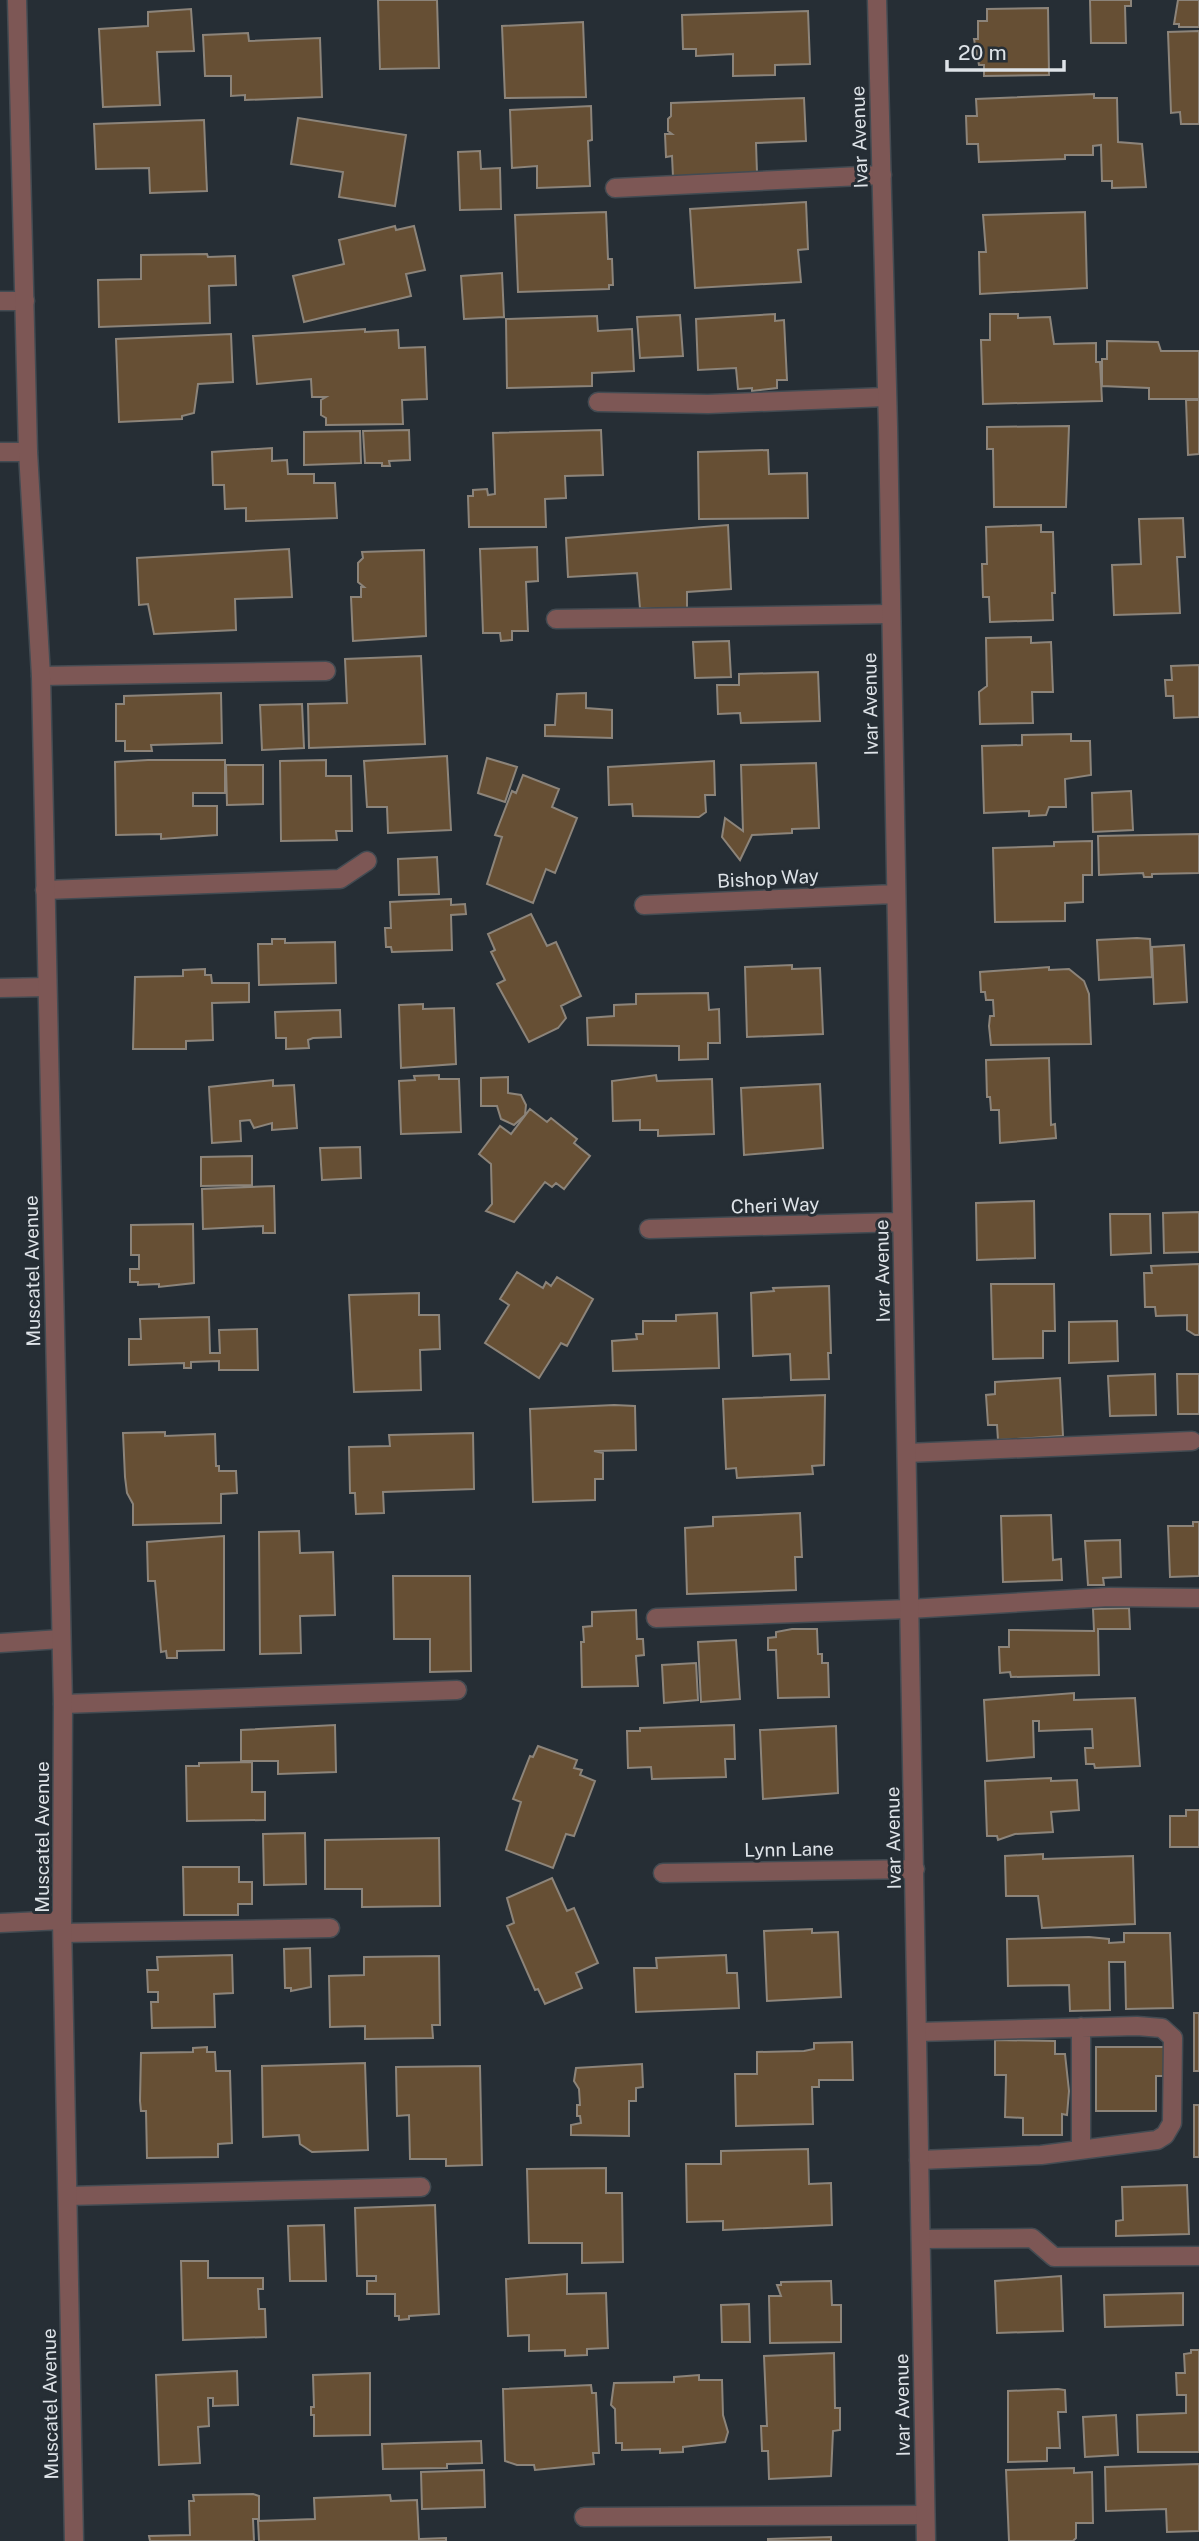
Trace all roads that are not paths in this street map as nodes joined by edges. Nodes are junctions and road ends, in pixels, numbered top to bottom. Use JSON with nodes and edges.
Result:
{"nodes":[{"id":1,"x":17,"y":0,"type":"edge"},
{"id":2,"x":877,"y":0,"type":"edge"},
{"id":3,"x":882,"y":175,"type":"junction"},
{"id":4,"x":615,"y":188,"type":"dead end"},
{"id":5,"x":0,"y":301,"type":"edge"},
{"id":6,"x":25,"y":301,"type":"junction"},
{"id":7,"x":886,"y":397,"type":"junction"},
{"id":8,"x":597,"y":402,"type":"dead end"},
{"id":9,"x":0,"y":452,"type":"edge"},
{"id":10,"x":28,"y":452,"type":"junction"},
{"id":11,"x":889,"y":614,"type":"junction"},
{"id":12,"x":555,"y":619,"type":"dead end"},
{"id":13,"x":326,"y":671,"type":"dead end"},
{"id":14,"x":41,"y":676,"type":"junction"},
{"id":15,"x":366,"y":861,"type":"dead end"},
{"id":16,"x":45,"y":890,"type":"junction"},
{"id":17,"x":894,"y":894,"type":"junction"},
{"id":18,"x":644,"y":905,"type":"dead end"},
{"id":19,"x":47,"y":987,"type":"junction"},
{"id":20,"x":0,"y":988,"type":"edge"},
{"id":21,"x":902,"y":1222,"type":"junction"},
{"id":22,"x":649,"y":1229,"type":"dead end"},
{"id":23,"x":1192,"y":1441,"type":"dead end"},
{"id":24,"x":907,"y":1453,"type":"junction"},
{"id":25,"x":1199,"y":1598,"type":"edge"},
{"id":26,"x":909,"y":1609,"type":"junction"},
{"id":27,"x":656,"y":1618,"type":"dead end"},
{"id":28,"x":61,"y":1639,"type":"junction"},
{"id":29,"x":0,"y":1643,"type":"edge"},
{"id":30,"x":457,"y":1690,"type":"dead end"},
{"id":31,"x":63,"y":1704,"type":"junction"},
{"id":32,"x":915,"y":1869,"type":"junction"},
{"id":33,"x":663,"y":1872,"type":"dead end"},
{"id":34,"x":0,"y":1923,"type":"edge"},
{"id":35,"x":63,"y":1927,"type":"junction"},
{"id":36,"x":330,"y":1927,"type":"dead end"},
{"id":37,"x":1081,"y":2027,"type":"junction"},
{"id":38,"x":918,"y":2032,"type":"junction"},
{"id":39,"x":1081,"y":2148,"type":"junction"},
{"id":40,"x":919,"y":2160,"type":"junction"},
{"id":41,"x":421,"y":2187,"type":"dead end"},
{"id":42,"x":68,"y":2196,"type":"junction"},
{"id":43,"x":921,"y":2239,"type":"junction"},
{"id":44,"x":1199,"y":2256,"type":"edge"},
{"id":45,"x":925,"y":2515,"type":"junction"},
{"id":46,"x":583,"y":2517,"type":"dead end"},
{"id":47,"x":74,"y":2541,"type":"edge"},
{"id":48,"x":926,"y":2541,"type":"edge"}],
"edges":[{"from":1,"to":6,"type":"street","name":"Muscatel Avenue"},
{"from":2,"to":3,"type":"street","name":"Ivar Avenue"},
{"from":3,"to":4,"type":"street"},
{"from":3,"to":7,"type":"street","name":"Ivar Avenue"},
{"from":5,"to":6,"type":"street"},
{"from":6,"to":10,"type":"street","name":"Muscatel Avenue"},
{"from":7,"to":8,"type":"street"},
{"from":7,"to":11,"type":"street","name":"Ivar Avenue"},
{"from":9,"to":10,"type":"street"},
{"from":10,"to":14,"type":"street","name":"Muscatel Avenue"},
{"from":11,"to":12,"type":"street"},
{"from":11,"to":17,"type":"street","name":"Ivar Avenue"},
{"from":13,"to":14,"type":"street"},
{"from":14,"to":16,"type":"street","name":"Muscatel Avenue"},
{"from":15,"to":16,"type":"street"},
{"from":16,"to":19,"type":"street","name":"Muscatel Avenue"},
{"from":17,"to":18,"type":"street","name":"Bishop Way"},
{"from":17,"to":21,"type":"street","name":"Ivar Avenue"},
{"from":19,"to":20,"type":"street"},
{"from":19,"to":28,"type":"street","name":"Muscatel Avenue"},
{"from":21,"to":22,"type":"street","name":"Cheri Way"},
{"from":21,"to":24,"type":"street","name":"Ivar Avenue"},
{"from":23,"to":24,"type":"street"},
{"from":24,"to":26,"type":"street","name":"Ivar Avenue"},
{"from":25,"to":26,"type":"street"},
{"from":26,"to":27,"type":"street"},
{"from":26,"to":32,"type":"street","name":"Ivar Avenue"},
{"from":28,"to":29,"type":"street"},
{"from":28,"to":31,"type":"street","name":"Muscatel Avenue"},
{"from":30,"to":31,"type":"street"},
{"from":31,"to":35,"type":"street","name":"Muscatel Avenue"},
{"from":32,"to":33,"type":"street","name":"Lynn Lane"},
{"from":32,"to":38,"type":"street","name":"Ivar Avenue"},
{"from":34,"to":35,"type":"street"},
{"from":35,"to":36,"type":"street"},
{"from":35,"to":42,"type":"street","name":"Muscatel Avenue"},
{"from":37,"to":38,"type":"street"},
{"from":37,"to":39,"type":"street"},
{"from":37,"to":39,"type":"street"},
{"from":38,"to":40,"type":"street","name":"Ivar Avenue"},
{"from":39,"to":40,"type":"street"},
{"from":40,"to":43,"type":"street","name":"Ivar Avenue"},
{"from":41,"to":42,"type":"street"},
{"from":42,"to":47,"type":"street","name":"Muscatel Avenue"},
{"from":43,"to":44,"type":"street"},
{"from":43,"to":45,"type":"street","name":"Ivar Avenue"},
{"from":45,"to":46,"type":"street"},
{"from":45,"to":48,"type":"street","name":"Ivar Avenue"}]}
